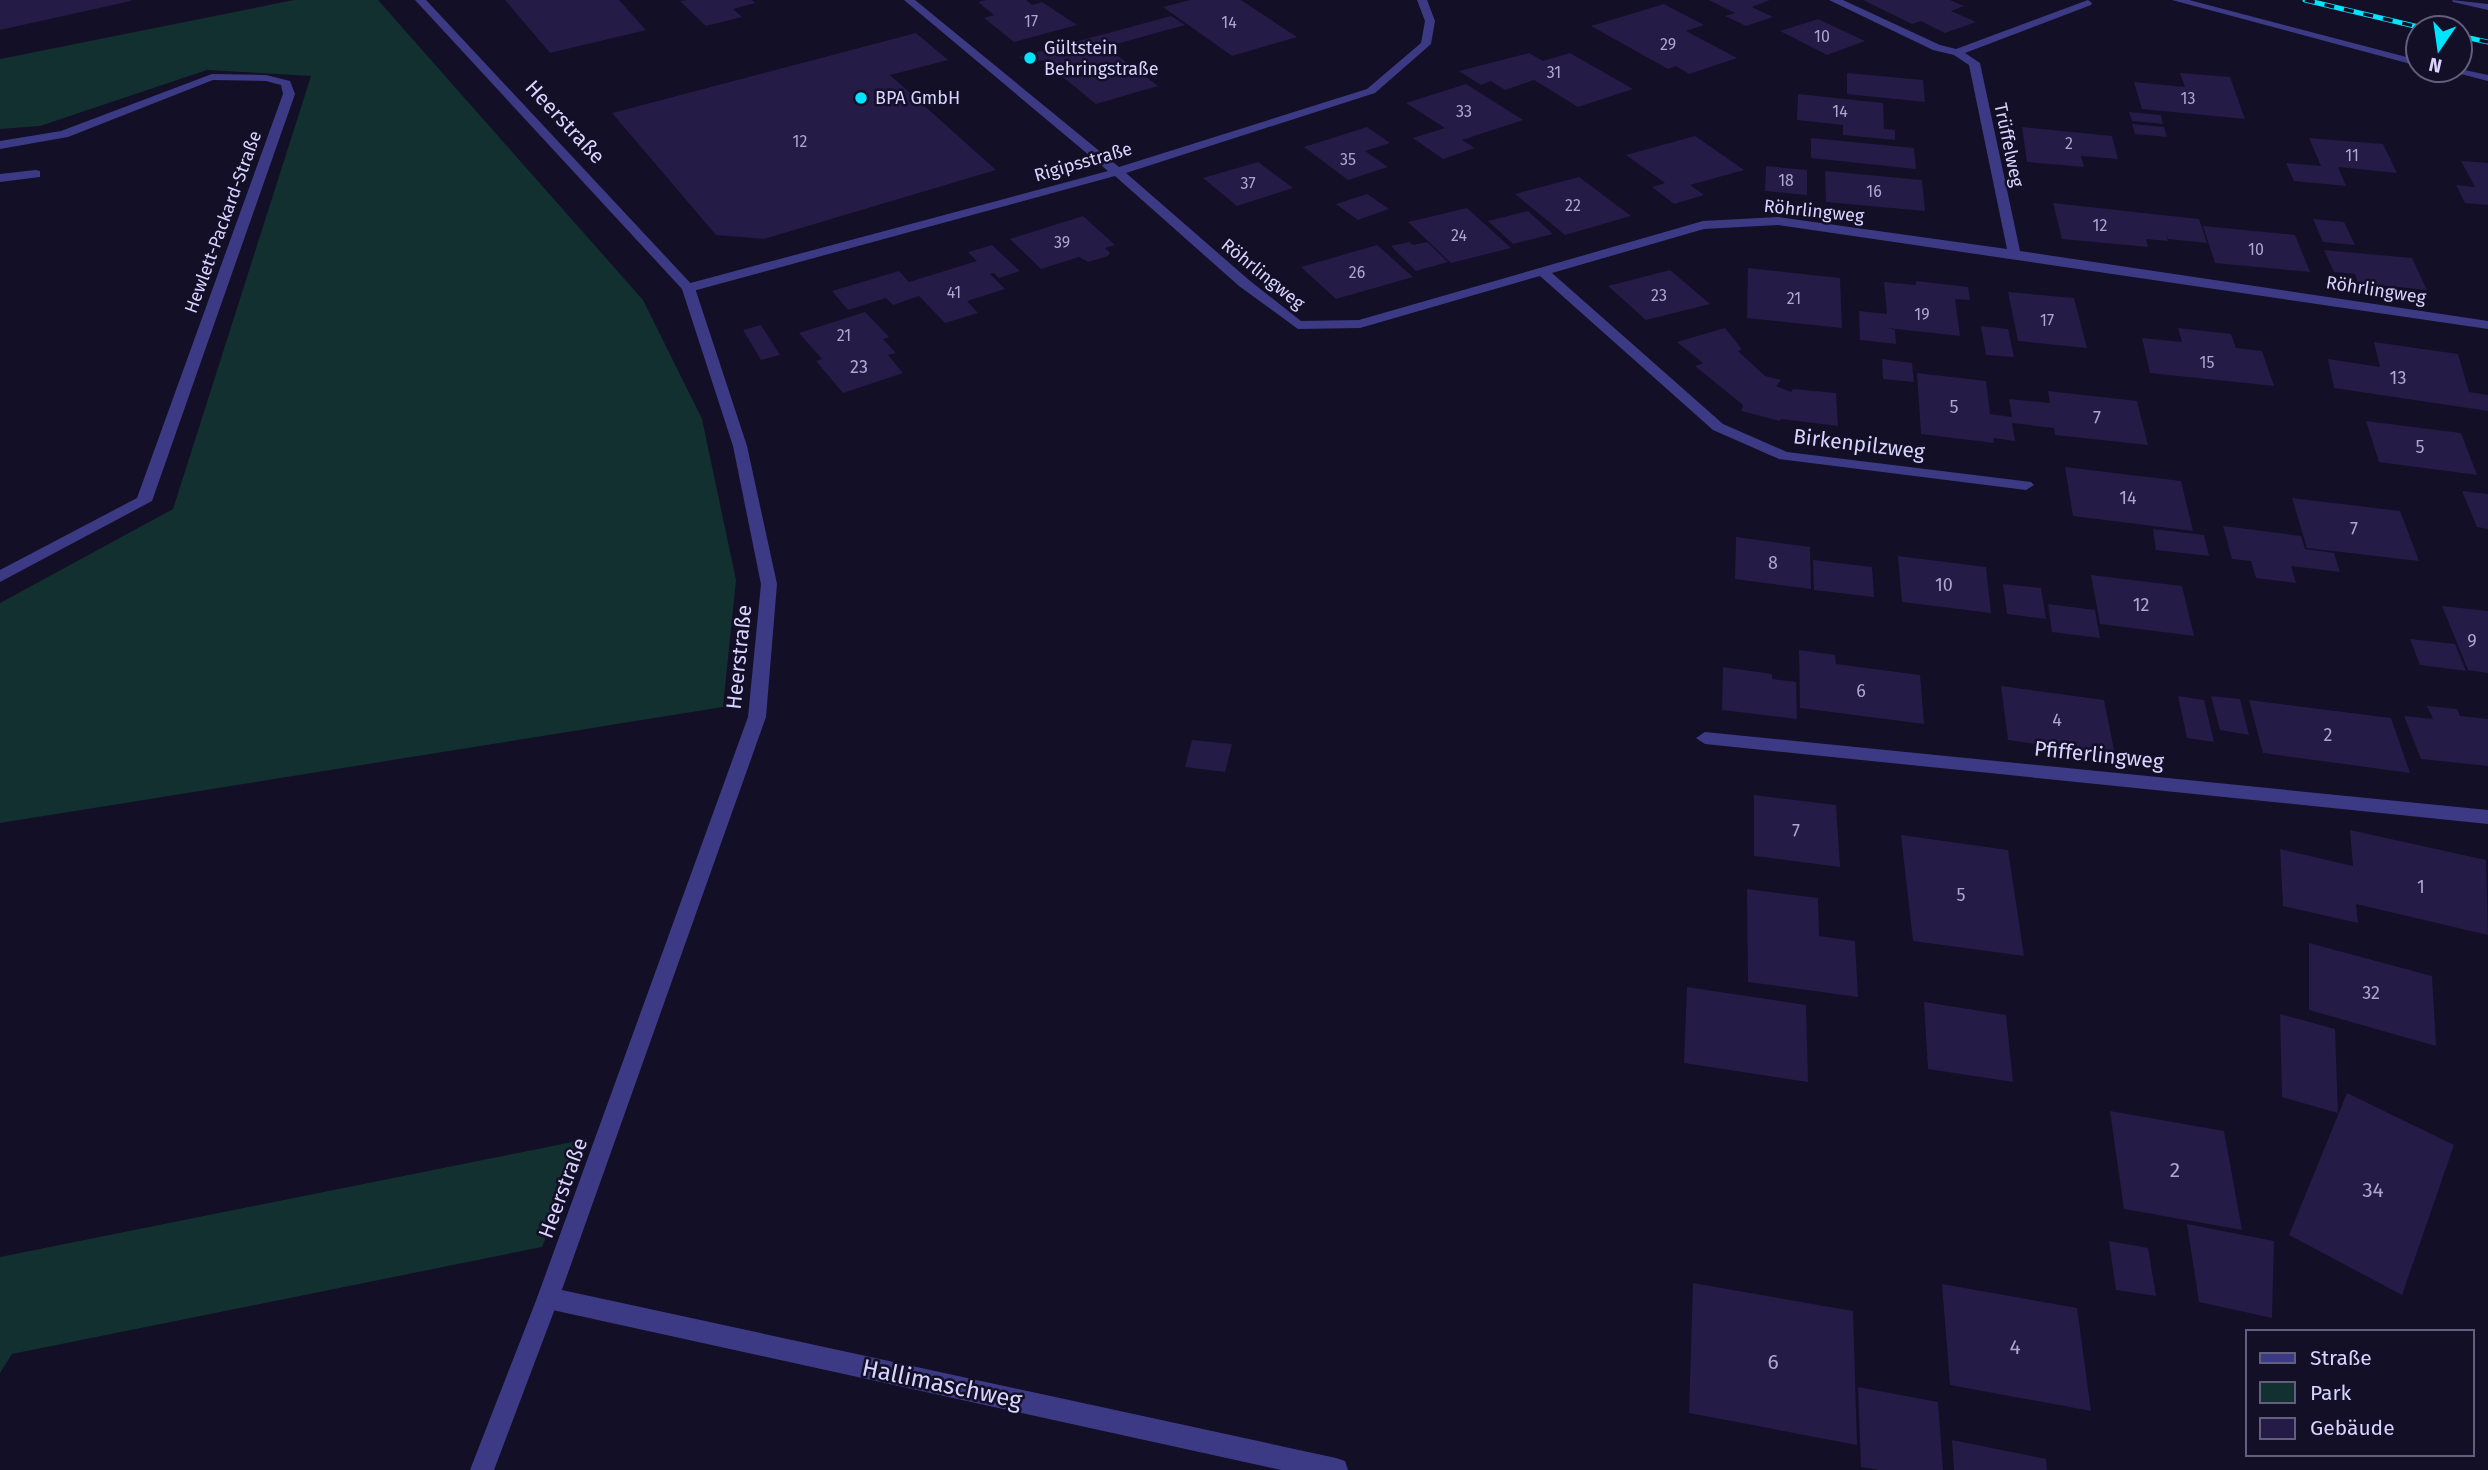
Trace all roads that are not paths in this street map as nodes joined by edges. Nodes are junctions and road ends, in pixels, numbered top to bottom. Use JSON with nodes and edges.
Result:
{"nodes":[{"id":1,"x":420,"y":0,"type":"edge"},
{"id":2,"x":909,"y":0,"type":"edge"},
{"id":3,"x":1422,"y":0,"type":"edge"},
{"id":4,"x":1834,"y":0,"type":"edge"},
{"id":5,"x":2178,"y":0,"type":"edge"},
{"id":6,"x":2458,"y":0,"type":"edge"},
{"id":7,"x":2087,"y":3,"type":"dead end"},
{"id":8,"x":2488,"y":7,"type":"edge"},
{"id":9,"x":1957,"y":52,"type":"junction"},
{"id":10,"x":2404,"y":59,"type":"edge"},
{"id":11,"x":0,"y":145,"type":"edge"},
{"id":12,"x":1117,"y":172,"type":"junction"},
{"id":13,"x":36,"y":174,"type":"dead end"},
{"id":14,"x":0,"y":178,"type":"edge"},
{"id":15,"x":2014,"y":254,"type":"junction"},
{"id":16,"x":1542,"y":271,"type":"junction"},
{"id":17,"x":688,"y":288,"type":"junction"},
{"id":18,"x":2488,"y":325,"type":"edge"},
{"id":19,"x":2026,"y":485,"type":"dead end"},
{"id":20,"x":0,"y":578,"type":"edge"},
{"id":21,"x":1705,"y":738,"type":"dead end"},
{"id":22,"x":2488,"y":817,"type":"edge"},
{"id":23,"x":548,"y":1298,"type":"junction"},
{"id":24,"x":482,"y":1470,"type":"edge"},
{"id":25,"x":1336,"y":1470,"type":"edge"}],
"edges":[{"from":1,"to":17,"type":"street","name":"Heerstraße"},
{"from":2,"to":12,"type":"street","name":"Röhrlingweg"},
{"from":3,"to":12,"type":"street","name":"Rigipsstraße"},
{"from":4,"to":9,"type":"street"},
{"from":5,"to":10,"type":"street"},
{"from":6,"to":8,"type":"street"},
{"from":7,"to":9,"type":"street"},
{"from":9,"to":15,"type":"street","name":"Trüffelweg"},
{"from":11,"to":20,"type":"street","name":"Hewlett-Packard-Straße"},
{"from":12,"to":16,"type":"street","name":"Röhrlingweg"},
{"from":12,"to":17,"type":"street","name":"Rigipsstraße"},
{"from":13,"to":14,"type":"street"},
{"from":15,"to":16,"type":"street","name":"Röhrlingweg"},
{"from":15,"to":18,"type":"street","name":"Röhrlingweg"},
{"from":16,"to":19,"type":"street","name":"Birkenpilzweg"},
{"from":17,"to":23,"type":"street","name":"Heerstraße"},
{"from":21,"to":22,"type":"street","name":"Pfifferlingweg"},
{"from":23,"to":24,"type":"street","name":"Heerstraße"},
{"from":23,"to":25,"type":"street","name":"Hallimaschweg"}]}
